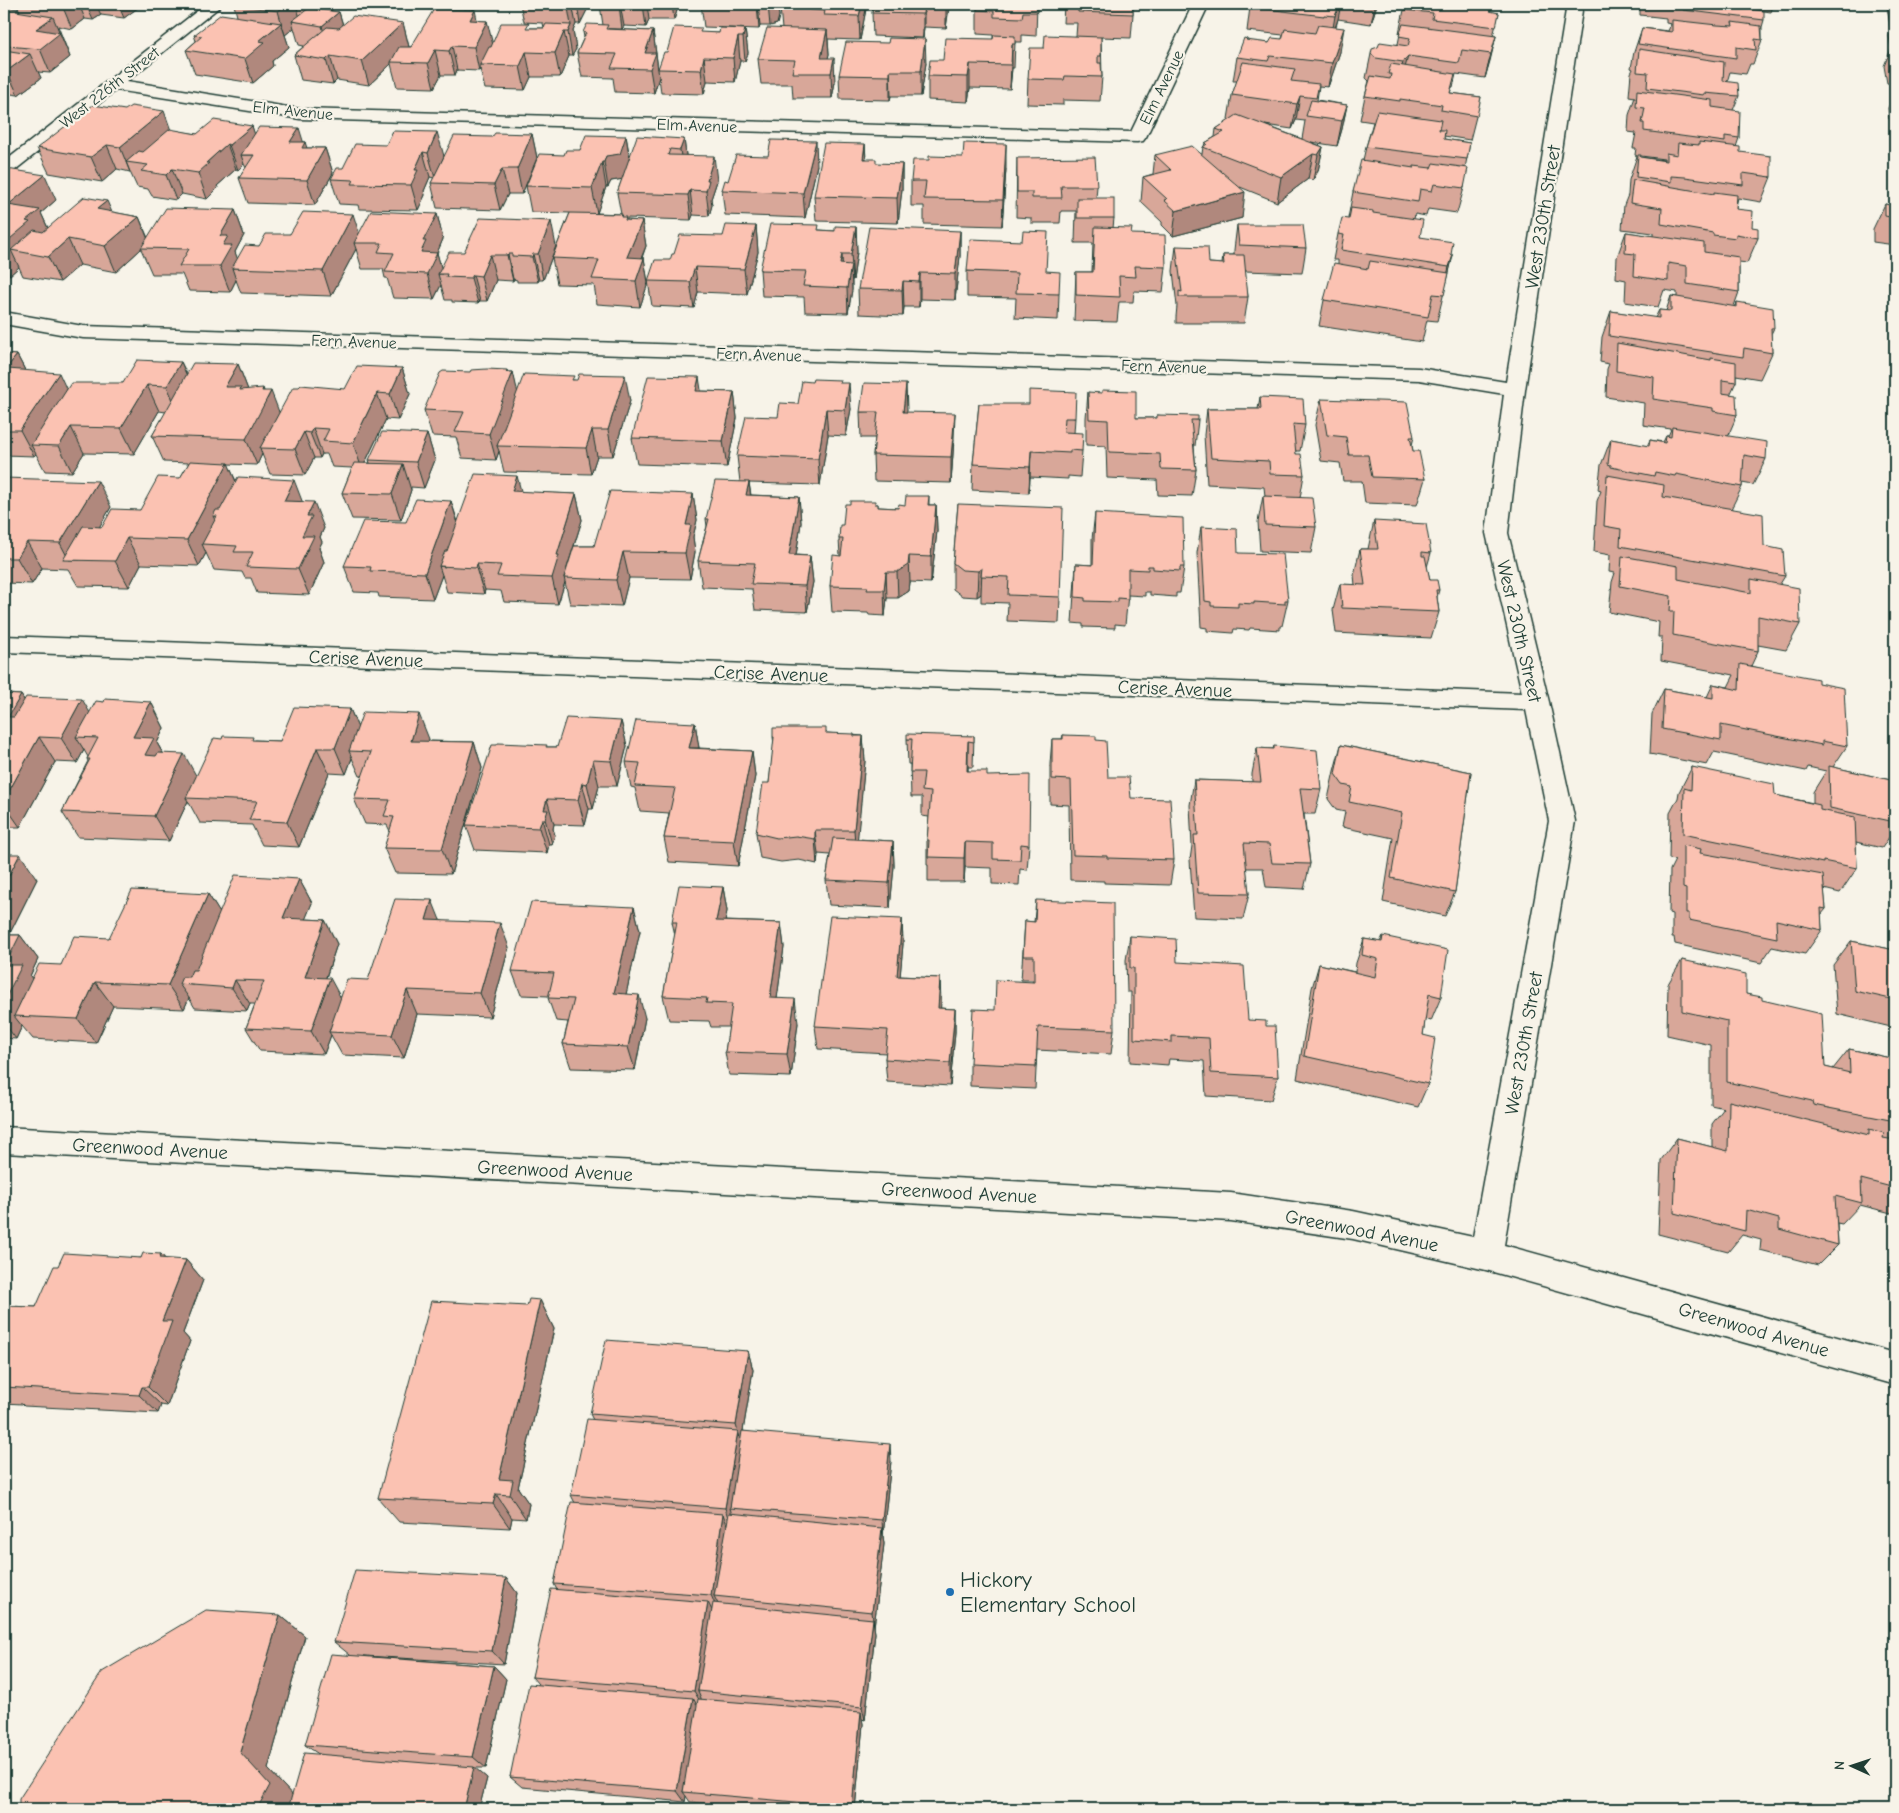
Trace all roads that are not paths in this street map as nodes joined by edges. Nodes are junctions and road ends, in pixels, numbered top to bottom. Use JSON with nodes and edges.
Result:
{"nodes":[{"id":1,"x":215,"y":4,"type":"edge"},
{"id":2,"x":1201,"y":4,"type":"edge"},
{"id":3,"x":1569,"y":4,"type":"edge"},
{"id":4,"x":112,"y":84,"type":"junction"},
{"id":5,"x":4,"y":170,"type":"edge"},
{"id":6,"x":4,"y":318,"type":"edge"},
{"id":7,"x":1515,"y":390,"type":"junction"},
{"id":8,"x":4,"y":644,"type":"edge"},
{"id":9,"x":1537,"y":702,"type":"junction"},
{"id":10,"x":4,"y":1140,"type":"edge"},
{"id":11,"x":1486,"y":1255,"type":"junction"},
{"id":12,"x":1895,"y":1369,"type":"edge"}],
"edges":[{"from":1,"to":4,"type":"street","name":"West 226th Street"},
{"from":2,"to":4,"type":"street","name":"Elm Avenue"},
{"from":3,"to":7,"type":"street","name":"West 230th Street"},
{"from":4,"to":5,"type":"street","name":"West 226th Street"},
{"from":6,"to":7,"type":"street","name":"Fern Avenue"},
{"from":7,"to":9,"type":"street","name":"West 230th Street"},
{"from":8,"to":9,"type":"street","name":"Cerise Avenue"},
{"from":9,"to":11,"type":"street","name":"West 230th Street"},
{"from":10,"to":11,"type":"street","name":"Greenwood Avenue"},
{"from":11,"to":12,"type":"street","name":"Greenwood Avenue"}]}
